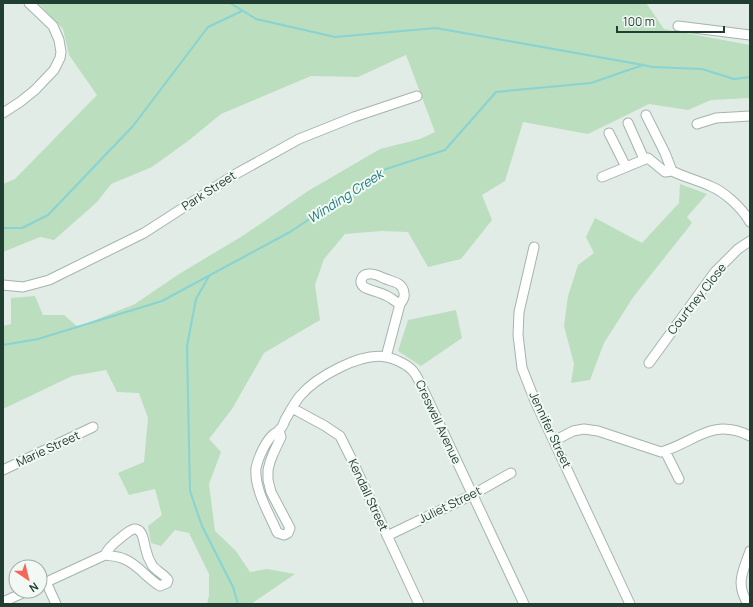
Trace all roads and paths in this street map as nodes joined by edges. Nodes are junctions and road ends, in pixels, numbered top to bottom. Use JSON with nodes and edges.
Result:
{"nodes":[{"id":1,"x":29,"y":3,"type":"edge"},
{"id":2,"x":678,"y":26,"type":"dead end"},
{"id":3,"x":750,"y":35,"type":"edge"},
{"id":4,"x":416,"y":96,"type":"dead end"},
{"id":5,"x":3,"y":113,"type":"edge"},
{"id":6,"x":646,"y":116,"type":"dead end"},
{"id":7,"x":750,"y":116,"type":"edge"},
{"id":8,"x":628,"y":123,"type":"dead end"},
{"id":9,"x":697,"y":124,"type":"dead end"},
{"id":10,"x":609,"y":133,"type":"dead end"},
{"id":11,"x":644,"y":159,"type":"junction"},
{"id":12,"x":626,"y":167,"type":"junction"},
{"id":13,"x":672,"y":171,"type":"junction"},
{"id":14,"x":602,"y":177,"type":"dead end"},
{"id":15,"x":750,"y":222,"type":"edge"},
{"id":16,"x":750,"y":241,"type":"edge"},
{"id":17,"x":534,"y":247,"type":"dead end"},
{"id":18,"x":3,"y":285,"type":"edge"},
{"id":19,"x":400,"y":304,"type":"junction"},
{"id":20,"x":386,"y":357,"type":"junction"},
{"id":21,"x":649,"y":363,"type":"dead end"},
{"id":22,"x":292,"y":408,"type":"junction"},
{"id":23,"x":94,"y":427,"type":"dead end"},
{"id":24,"x":279,"y":431,"type":"junction"},
{"id":25,"x":750,"y":436,"type":"edge"},
{"id":26,"x":554,"y":441,"type":"junction"},
{"id":27,"x":665,"y":451,"type":"junction"},
{"id":28,"x":3,"y":470,"type":"edge"},
{"id":29,"x":511,"y":473,"type":"dead end"},
{"id":30,"x":679,"y":479,"type":"dead end"},
{"id":31,"x":472,"y":495,"type":"junction"},
{"id":32,"x":387,"y":536,"type":"junction"},
{"id":33,"x":750,"y":552,"type":"edge"},
{"id":34,"x":105,"y":555,"type":"junction"},
{"id":35,"x":48,"y":582,"type":"edge"},
{"id":36,"x":48,"y":592,"type":"edge"},
{"id":37,"x":56,"y":604,"type":"edge"},
{"id":38,"x":419,"y":604,"type":"edge"},
{"id":39,"x":524,"y":604,"type":"edge"},
{"id":40,"x":630,"y":604,"type":"edge"},
{"id":41,"x":748,"y":604,"type":"edge"}],
"edges":[{"from":1,"to":5,"type":"street"},
{"from":2,"to":3,"type":"street"},
{"from":4,"to":18,"type":"street","name":"Park Street"},
{"from":6,"to":13,"type":"street"},
{"from":7,"to":9,"type":"street"},
{"from":8,"to":11,"type":"street"},
{"from":10,"to":12,"type":"street"},
{"from":11,"to":12,"type":"street"},
{"from":11,"to":13,"type":"street"},
{"from":12,"to":14,"type":"street"},
{"from":13,"to":15,"type":"street"},
{"from":16,"to":21,"type":"street","name":"Courtney Close"},
{"from":17,"to":26,"type":"street","name":"Jennifer Street"},
{"from":19,"to":19,"type":"street"},
{"from":19,"to":20,"type":"street"},
{"from":20,"to":22,"type":"street","name":"Creswell Avenue"},
{"from":20,"to":31,"type":"street","name":"Creswell Avenue"},
{"from":22,"to":24,"type":"street","name":"Creswell Avenue"},
{"from":22,"to":32,"type":"street","name":"Kendall Street"},
{"from":23,"to":28,"type":"street","name":"Marie Street"},
{"from":24,"to":24,"type":"street","name":"Creswell Avenue"},
{"from":25,"to":27,"type":"street"},
{"from":26,"to":27,"type":"street"},
{"from":26,"to":40,"type":"street","name":"Jennifer Street"},
{"from":27,"to":30,"type":"street"},
{"from":29,"to":31,"type":"street","name":"Juliet Street"},
{"from":31,"to":32,"type":"street","name":"Juliet Street"},
{"from":31,"to":39,"type":"street","name":"Creswell Avenue"},
{"from":32,"to":38,"type":"street","name":"Kendall Street"},
{"from":33,"to":41,"type":"street"},
{"from":34,"to":34,"type":"street"},
{"from":34,"to":35,"type":"street"},
{"from":36,"to":37,"type":"street"}]}
